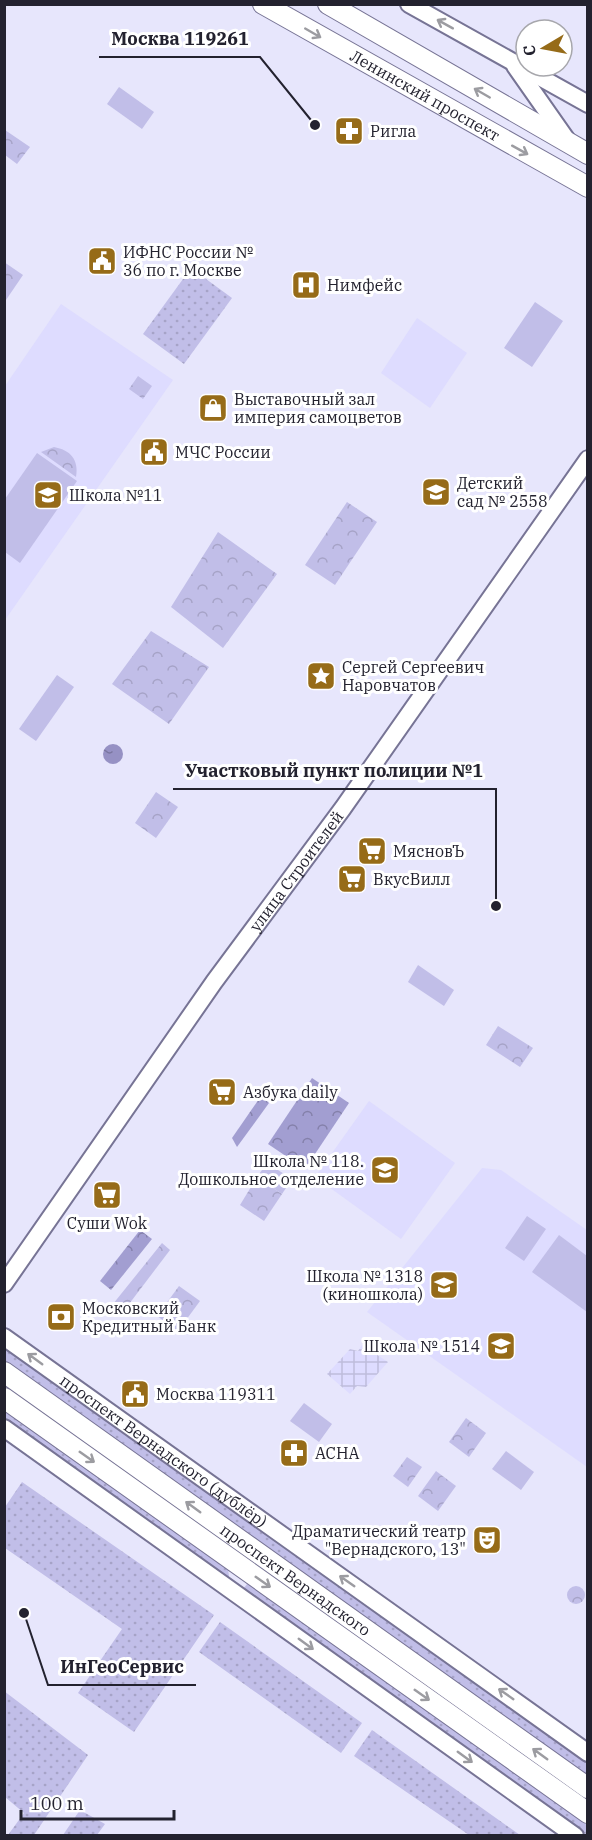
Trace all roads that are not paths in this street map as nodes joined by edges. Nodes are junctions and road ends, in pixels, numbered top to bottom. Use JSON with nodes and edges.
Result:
{"nodes":[{"id":1,"x":262,"y":4,"type":"edge"},
{"id":2,"x":328,"y":4,"type":"edge"},
{"id":3,"x":409,"y":4,"type":"edge"},
{"id":4,"x":513,"y":62,"type":"junction"},
{"id":5,"x":588,"y":104,"type":"edge"},
{"id":6,"x":569,"y":144,"type":"junction"},
{"id":7,"x":588,"y":154,"type":"edge"},
{"id":8,"x":588,"y":188,"type":"edge"},
{"id":9,"x":588,"y":459,"type":"edge"},
{"id":10,"x":4,"y":1284,"type":"edge"},
{"id":11,"x":4,"y":1337,"type":"edge"},
{"id":12,"x":4,"y":1372,"type":"edge"},
{"id":13,"x":4,"y":1398,"type":"edge"},
{"id":14,"x":4,"y":1428,"type":"edge"},
{"id":15,"x":230,"y":1559,"type":"junction"},
{"id":16,"x":241,"y":1597,"type":"junction"},
{"id":17,"x":588,"y":1753,"type":"edge"},
{"id":18,"x":588,"y":1788,"type":"edge"},
{"id":19,"x":588,"y":1813,"type":"edge"},
{"id":20,"x":575,"y":1836,"type":"edge"}],
"edges":[{"from":1,"to":8,"type":"main road","name":"Ленинский проспект","one_way":true},
{"from":6,"to":2,"type":"main road","name":"Ленинский проспект","one_way":true},
{"from":4,"to":3,"type":"street","one_way":true},
{"from":4,"to":5,"type":"street"},
{"from":4,"to":6,"type":"street"},
{"from":6,"to":7,"type":"main road","name":"Ленинский проспект"},
{"from":9,"to":10,"type":"street","name":"улица Строителей"},
{"from":17,"to":11,"type":"street","name":"проспект Вернадского (дублёр)","one_way":true},
{"from":18,"to":12,"type":"main road","name":"проспект Вернадского","one_way":true},
{"from":13,"to":15,"type":"main road","name":"проспект Вернадского","one_way":true},
{"from":14,"to":16,"type":"street"},
{"from":15,"to":16,"type":"street"},
{"from":15,"to":19,"type":"main road","name":"проспект Вернадского","one_way":true},
{"from":16,"to":20,"type":"street","one_way":true}]}
